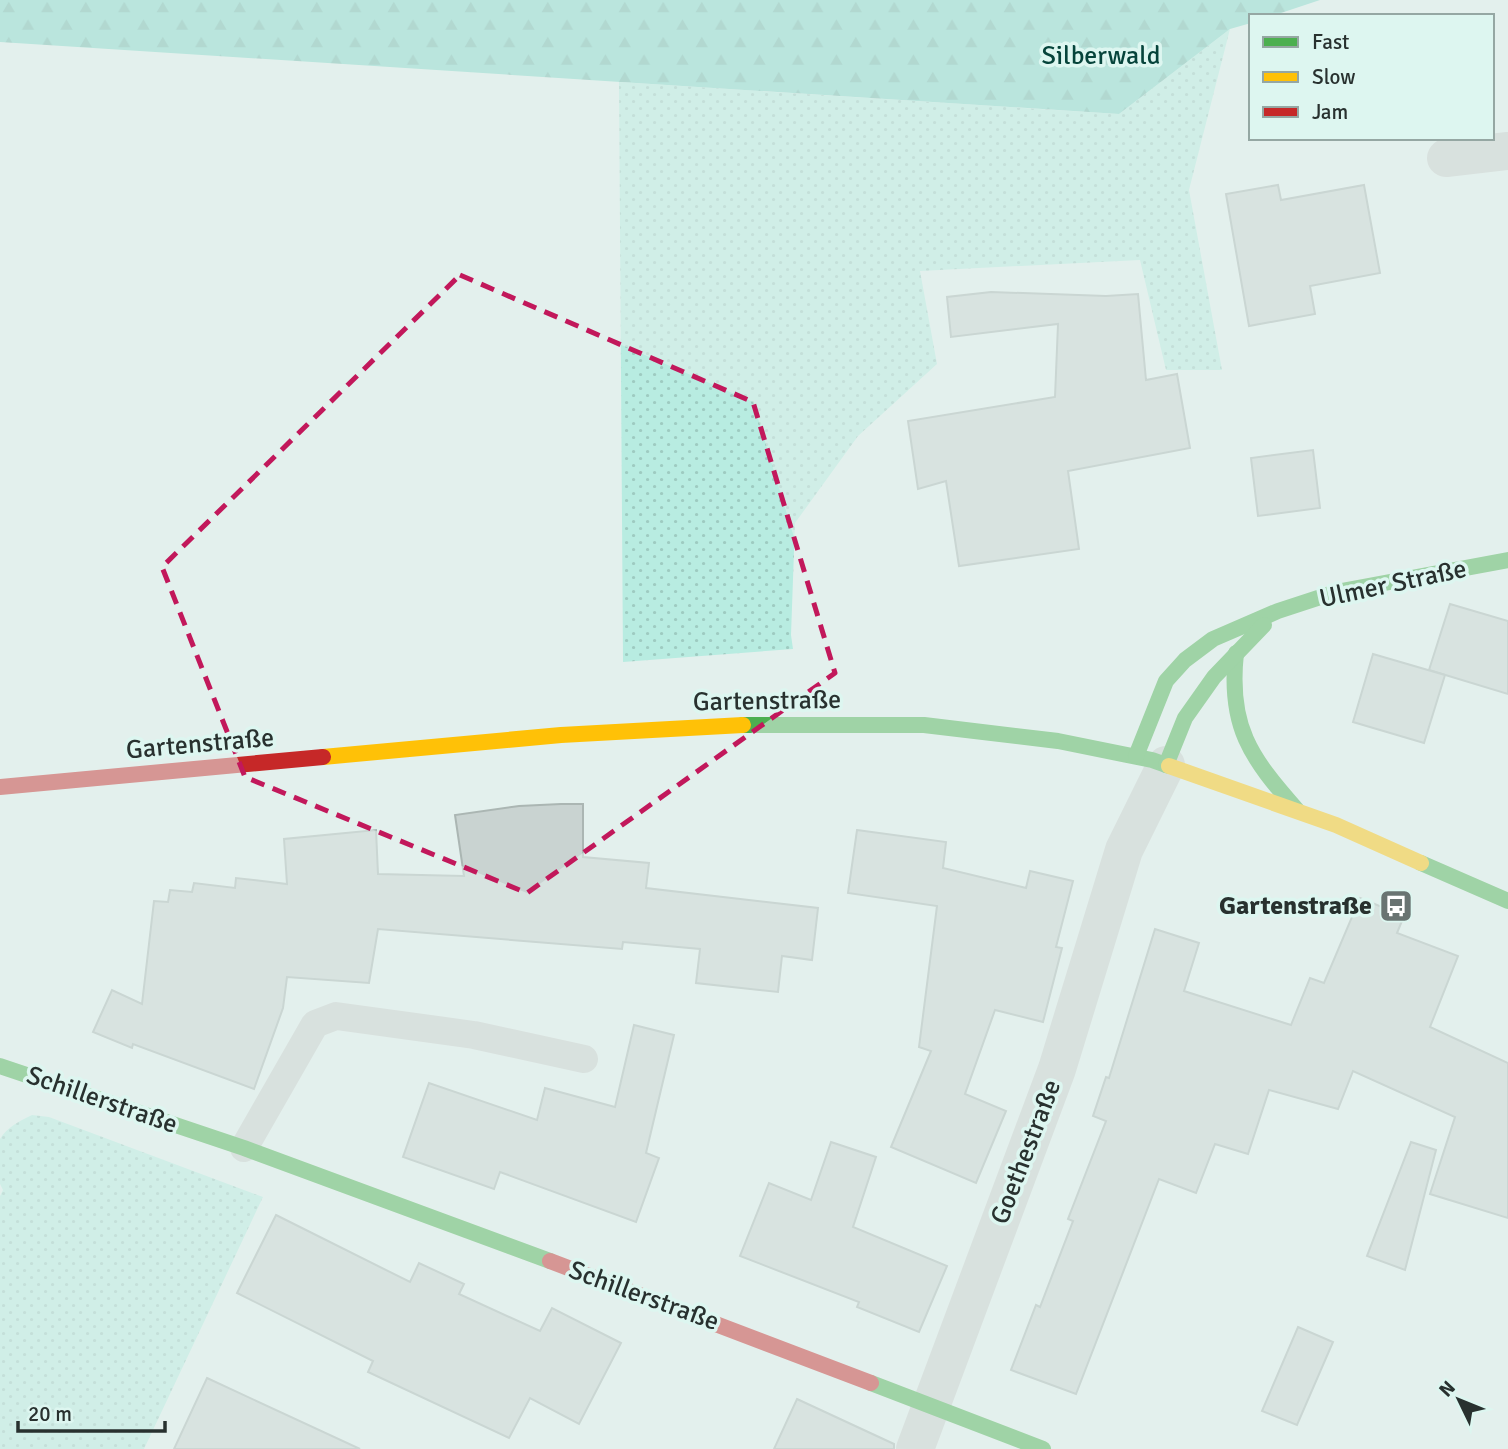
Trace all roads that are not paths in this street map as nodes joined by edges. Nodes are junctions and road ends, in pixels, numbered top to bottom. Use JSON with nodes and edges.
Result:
{"nodes":[{"id":1,"x":1508,"y":151,"type":"edge"},
{"id":2,"x":1446,"y":158,"type":"dead end"},
{"id":3,"x":1508,"y":560,"type":"edge"},
{"id":4,"x":1278,"y":611,"type":"junction"},
{"id":5,"x":1236,"y":653,"type":"junction"},
{"id":6,"x":1151,"y":760,"type":"junction"},
{"id":7,"x":0,"y":787,"type":"edge"},
{"id":8,"x":1297,"y":810,"type":"junction"},
{"id":9,"x":1508,"y":901,"type":"edge"},
{"id":10,"x":584,"y":1059,"type":"dead end"},
{"id":11,"x":0,"y":1066,"type":"edge"},
{"id":12,"x":244,"y":1148,"type":"junction"},
{"id":13,"x":931,"y":1404,"type":"junction"},
{"id":14,"x":915,"y":1449,"type":"edge"},
{"id":15,"x":1043,"y":1449,"type":"edge"}],
"edges":[{"from":1,"to":2,"type":"street"},
{"from":3,"to":4,"type":"main road","name":"Ulmer Straße"},
{"from":4,"to":5,"type":"main road","name":"Ulmer Straße"},
{"from":4,"to":6,"type":"main road","name":"Ulmer Straße"},
{"from":5,"to":6,"type":"main road","name":"Ulmer Straße"},
{"from":5,"to":8,"type":"main road"},
{"from":6,"to":7,"type":"main road","name":"Gartenstraße"},
{"from":6,"to":8,"type":"main road","name":"Gartenstraße"},
{"from":6,"to":13,"type":"street","name":"Goethestraße"},
{"from":8,"to":9,"type":"main road","name":"Gartenstraße"},
{"from":10,"to":12,"type":"lane"},
{"from":11,"to":12,"type":"main road","name":"Schillerstraße"},
{"from":12,"to":13,"type":"main road","name":"Schillerstraße"},
{"from":13,"to":14,"type":"street","name":"Goethestraße"},
{"from":13,"to":15,"type":"main road","name":"Schillerstraße"}]}
